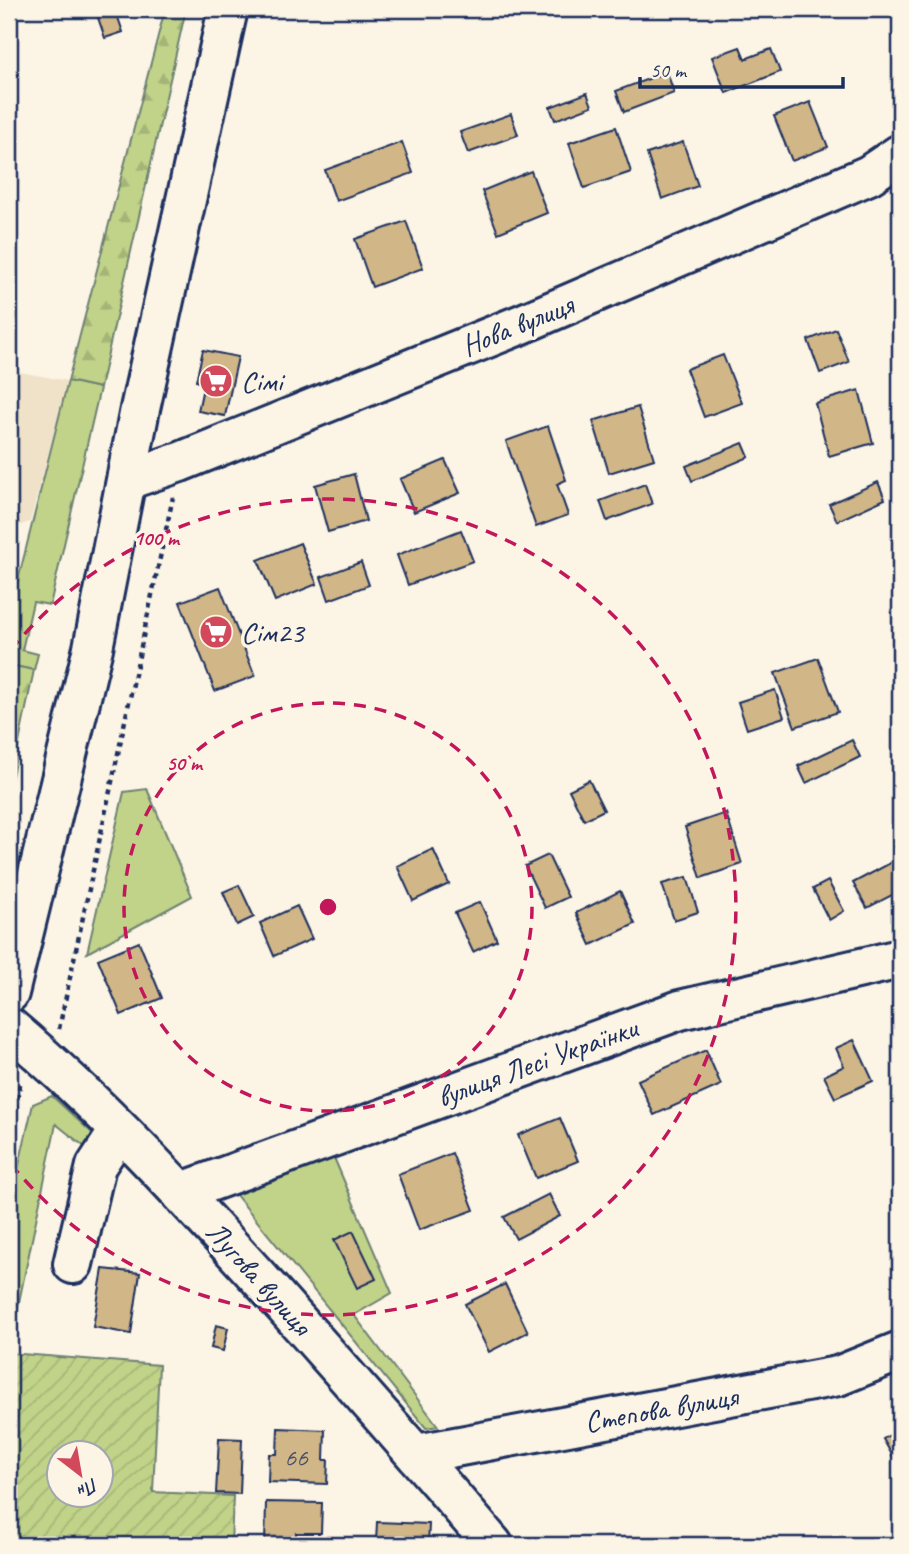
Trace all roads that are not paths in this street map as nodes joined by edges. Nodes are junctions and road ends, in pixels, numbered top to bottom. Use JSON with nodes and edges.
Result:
{"nodes":[{"id":1,"x":228,"y":9,"type":"edge"},
{"id":2,"x":900,"y":154,"type":"edge"},
{"id":3,"x":127,"y":480,"type":"junction"},
{"id":4,"x":16,"y":925,"type":"edge"},
{"id":5,"x":900,"y":959,"type":"edge"},
{"id":6,"x":9,"y":993,"type":"edge"},
{"id":7,"x":30,"y":1045,"type":"edge"},
{"id":8,"x":119,"y":1131,"type":"junction"},
{"id":9,"x":182,"y":1192,"type":"junction"},
{"id":10,"x":73,"y":1264,"type":"dead end"},
{"id":11,"x":900,"y":1351,"type":"edge"},
{"id":12,"x":417,"y":1454,"type":"junction"},
{"id":13,"x":493,"y":1545,"type":"edge"}],
"edges":[{"from":1,"to":3,"type":"street"},
{"from":2,"to":3,"type":"street","name":"Нова вулиця"},
{"from":3,"to":4,"type":"street"},
{"from":4,"to":6,"type":"street"},
{"from":5,"to":9,"type":"street","name":"вулиця Лесі Українки"},
{"from":7,"to":8,"type":"street","name":"Лугова вулиця"},
{"from":8,"to":9,"type":"street","name":"Лугова вулиця"},
{"from":8,"to":10,"type":"street"},
{"from":9,"to":12,"type":"street","name":"Лугова вулиця"},
{"from":11,"to":12,"type":"street","name":"Степова вулиця"},
{"from":12,"to":13,"type":"street","name":"Лугова вулиця"}]}
